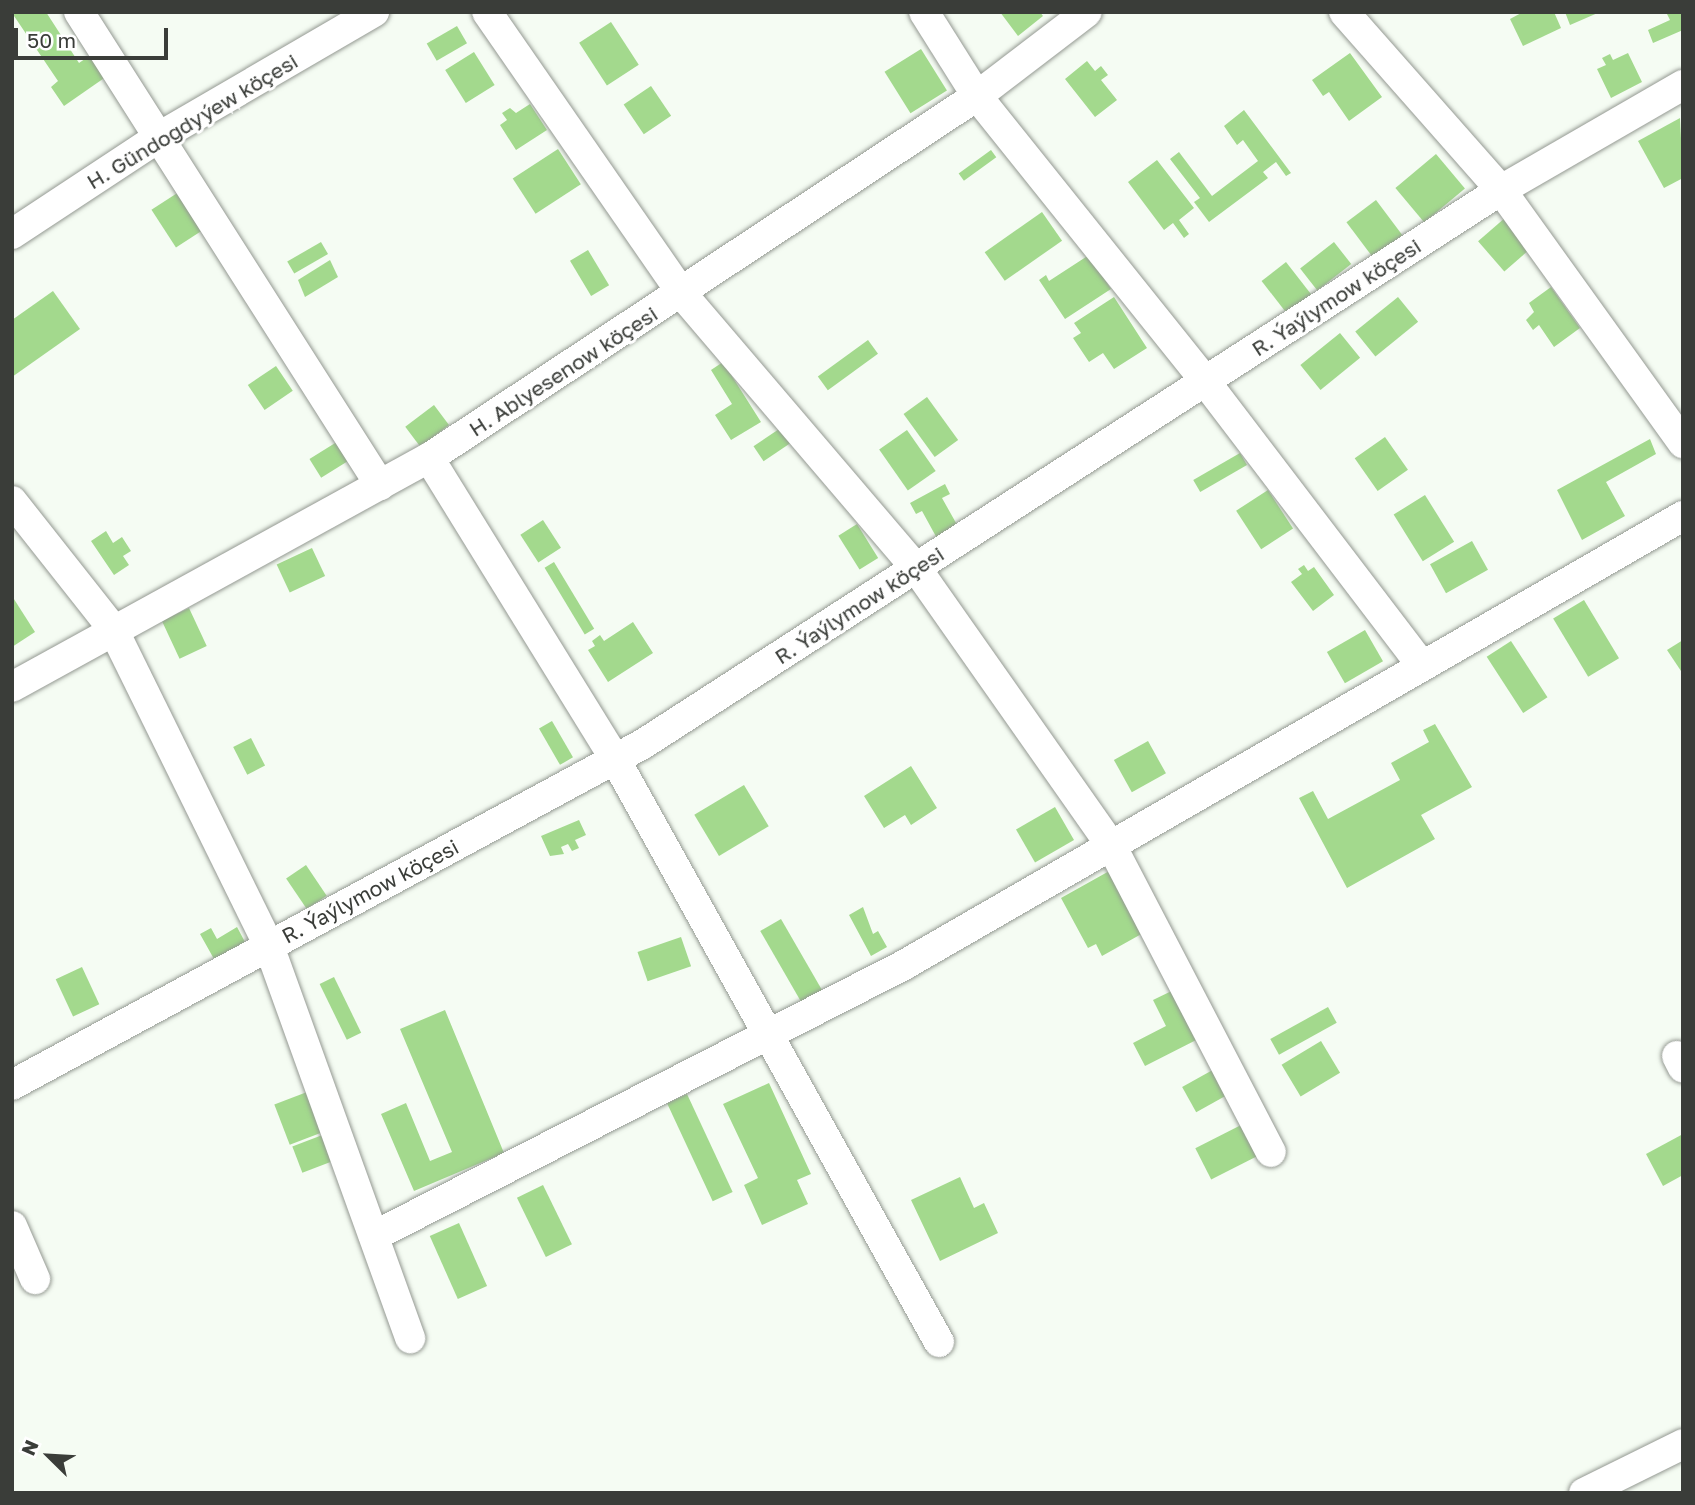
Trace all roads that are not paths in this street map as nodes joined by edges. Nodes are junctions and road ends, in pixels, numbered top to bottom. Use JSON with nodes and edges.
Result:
{"nodes":[{"id":1,"x":79,"y":12,"type":"edge"},
{"id":2,"x":374,"y":12,"type":"edge"},
{"id":3,"x":487,"y":12,"type":"edge"},
{"id":4,"x":923,"y":12,"type":"edge"},
{"id":5,"x":1087,"y":12,"type":"edge"},
{"id":6,"x":1344,"y":12,"type":"edge"},
{"id":7,"x":1683,"y":85,"type":"edge"},
{"id":8,"x":977,"y":96,"type":"junction"},
{"id":9,"x":159,"y":137,"type":"junction"},
{"id":10,"x":1501,"y":191,"type":"junction"},
{"id":11,"x":12,"y":234,"type":"edge"},
{"id":12,"x":682,"y":294,"type":"junction"},
{"id":13,"x":1205,"y":381,"type":"junction"},
{"id":14,"x":1683,"y":443,"type":"edge"},
{"id":15,"x":429,"y":458,"type":"junction"},
{"id":16,"x":380,"y":485,"type":"junction"},
{"id":17,"x":12,"y":501,"type":"edge"},
{"id":18,"x":1683,"y":516,"type":"edge"},
{"id":19,"x":915,"y":568,"type":"junction"},
{"id":20,"x":113,"y":629,"type":"junction"},
{"id":21,"x":1422,"y":666,"type":"junction"},
{"id":22,"x":12,"y":687,"type":"edge"},
{"id":23,"x":615,"y":759,"type":"junction"},
{"id":24,"x":1111,"y":845,"type":"junction"},
{"id":25,"x":269,"y":946,"type":"junction"},
{"id":26,"x":768,"y":1035,"type":"junction"},
{"id":27,"x":12,"y":1085,"type":"edge"},
{"id":28,"x":1271,"y":1152,"type":"dead end"},
{"id":29,"x":12,"y":1226,"type":"edge"},
{"id":30,"x":374,"y":1236,"type":"junction"},
{"id":31,"x":35,"y":1279,"type":"dead end"},
{"id":32,"x":410,"y":1338,"type":"dead end"},
{"id":33,"x":939,"y":1342,"type":"dead end"},
{"id":34,"x":1683,"y":1444,"type":"edge"},
{"id":35,"x":1584,"y":1493,"type":"edge"}],
"edges":[{"from":1,"to":9,"type":"street"},
{"from":2,"to":9,"type":"street","name":"H. Gündogdyýew köçesi"},
{"from":3,"to":12,"type":"street"},
{"from":4,"to":8,"type":"street"},
{"from":5,"to":8,"type":"street","name":"H. Ablyesenow köçesi"},
{"from":6,"to":10,"type":"street"},
{"from":7,"to":10,"type":"street","name":"R. Ýaýlymow köçesi"},
{"from":8,"to":12,"type":"street","name":"H. Ablyesenow köçesi"},
{"from":8,"to":13,"type":"street"},
{"from":9,"to":11,"type":"street","name":"H. Gündogdyýew köçesi"},
{"from":9,"to":16,"type":"street"},
{"from":10,"to":13,"type":"street","name":"R. Ýaýlymow köçesi"},
{"from":10,"to":14,"type":"street"},
{"from":12,"to":15,"type":"street","name":"H. Ablyesenow köçesi"},
{"from":12,"to":19,"type":"street"},
{"from":13,"to":19,"type":"street","name":"R. Ýaýlymow köçesi"},
{"from":13,"to":21,"type":"street"},
{"from":15,"to":16,"type":"street","name":"H. Ablyesenow köçesi"},
{"from":15,"to":23,"type":"street"},
{"from":16,"to":20,"type":"street","name":"H. Ablyesenow köçesi"},
{"from":17,"to":20,"type":"street"},
{"from":18,"to":21,"type":"street"},
{"from":19,"to":23,"type":"street","name":"R. Ýaýlymow köçesi"},
{"from":19,"to":24,"type":"street"},
{"from":20,"to":22,"type":"street","name":"H. Ablyesenow köçesi"},
{"from":20,"to":25,"type":"street"},
{"from":21,"to":24,"type":"street"},
{"from":23,"to":25,"type":"street","name":"R. Ýaýlymow köçesi"},
{"from":23,"to":26,"type":"street"},
{"from":24,"to":26,"type":"street"},
{"from":24,"to":28,"type":"street"},
{"from":25,"to":27,"type":"street","name":"R. Ýaýlymow köçesi"},
{"from":25,"to":30,"type":"street"},
{"from":26,"to":30,"type":"street"},
{"from":26,"to":33,"type":"street"},
{"from":29,"to":31,"type":"street"},
{"from":30,"to":32,"type":"street"},
{"from":34,"to":35,"type":"street"}]}
